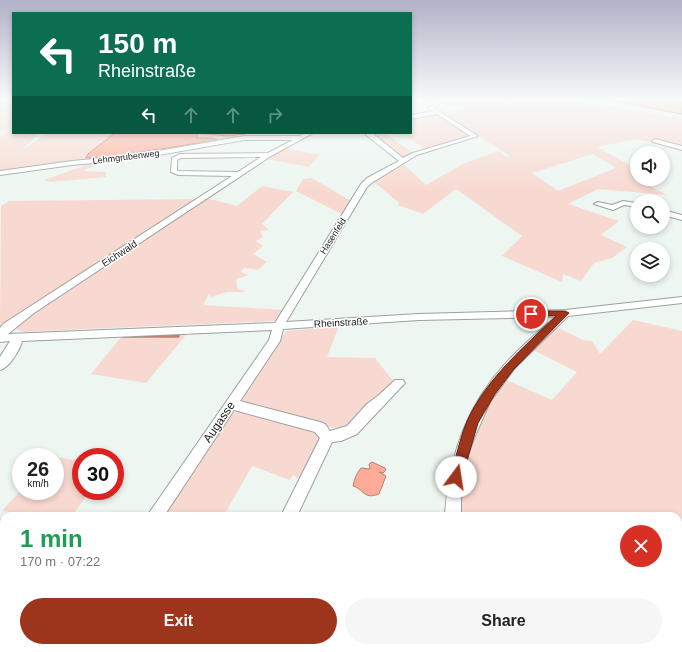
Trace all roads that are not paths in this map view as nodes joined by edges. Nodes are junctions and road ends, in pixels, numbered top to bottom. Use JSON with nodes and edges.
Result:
{"nodes":[{"id":1,"x":466,"y":130,"type":"edge"},
{"id":2,"x":308,"y":134,"type":"edge"},
{"id":3,"x":368,"y":134,"type":"edge"},
{"id":4,"x":299,"y":138,"type":"junction"},
{"id":5,"x":655,"y":141,"type":"dead end"},
{"id":6,"x":682,"y":148,"type":"edge"},
{"id":7,"x":269,"y":155,"type":"junction"},
{"id":8,"x":403,"y":161,"type":"junction"},
{"id":9,"x":0,"y":173,"type":"edge"},
{"id":10,"x":241,"y":174,"type":"junction"},
{"id":11,"x":598,"y":204,"type":"dead end"},
{"id":12,"x":630,"y":204,"type":"edge"},
{"id":13,"x":670,"y":214,"type":"edge"},
{"id":14,"x":682,"y":218,"type":"edge"},
{"id":15,"x":682,"y":300,"type":"edge"},
{"id":16,"x":565,"y":313,"type":"junction"},
{"id":17,"x":280,"y":326,"type":"junction"},
{"id":18,"x":0,"y":337,"type":"edge"},
{"id":19,"x":17,"y":337,"type":"junction"},
{"id":20,"x":0,"y":366,"type":"edge"},
{"id":21,"x":400,"y":383,"type":"dead end"},
{"id":22,"x":231,"y":404,"type":"junction"},
{"id":23,"x":327,"y":437,"type":"junction"},
{"id":24,"x":158,"y":512,"type":"edge"},
{"id":25,"x":291,"y":512,"type":"edge"},
{"id":26,"x":453,"y":512,"type":"edge"}],
"edges":[{"from":1,"to":8,"type":"street","name":"Hasenfeld"},
{"from":2,"to":4,"type":"street","name":"Eichwald"},
{"from":3,"to":8,"type":"street"},
{"from":4,"to":7,"type":"street","name":"Eichwald"},
{"from":4,"to":9,"type":"street","name":"Lehmgrubenweg"},
{"from":5,"to":6,"type":"street"},
{"from":7,"to":10,"type":"street","name":"Eichwald"},
{"from":7,"to":10,"type":"street","name":"Eichwald"},
{"from":8,"to":17,"type":"street","name":"Hasenfeld"},
{"from":10,"to":18,"type":"street","name":"Eichwald"},
{"from":11,"to":12,"type":"street"},
{"from":13,"to":14,"type":"street"},
{"from":15,"to":16,"type":"street","name":"Rheinstraße"},
{"from":16,"to":17,"type":"street","name":"Rheinstraße"},
{"from":16,"to":26,"type":"street"},
{"from":17,"to":19,"type":"street","name":"Rheinstraße"},
{"from":17,"to":22,"type":"street","name":"Augasse"},
{"from":18,"to":19,"type":"street","name":"Rheinstraße"},
{"from":19,"to":20,"type":"street"},
{"from":21,"to":23,"type":"street"},
{"from":22,"to":23,"type":"street"},
{"from":22,"to":24,"type":"street","name":"Augasse"},
{"from":23,"to":25,"type":"street"}]}
